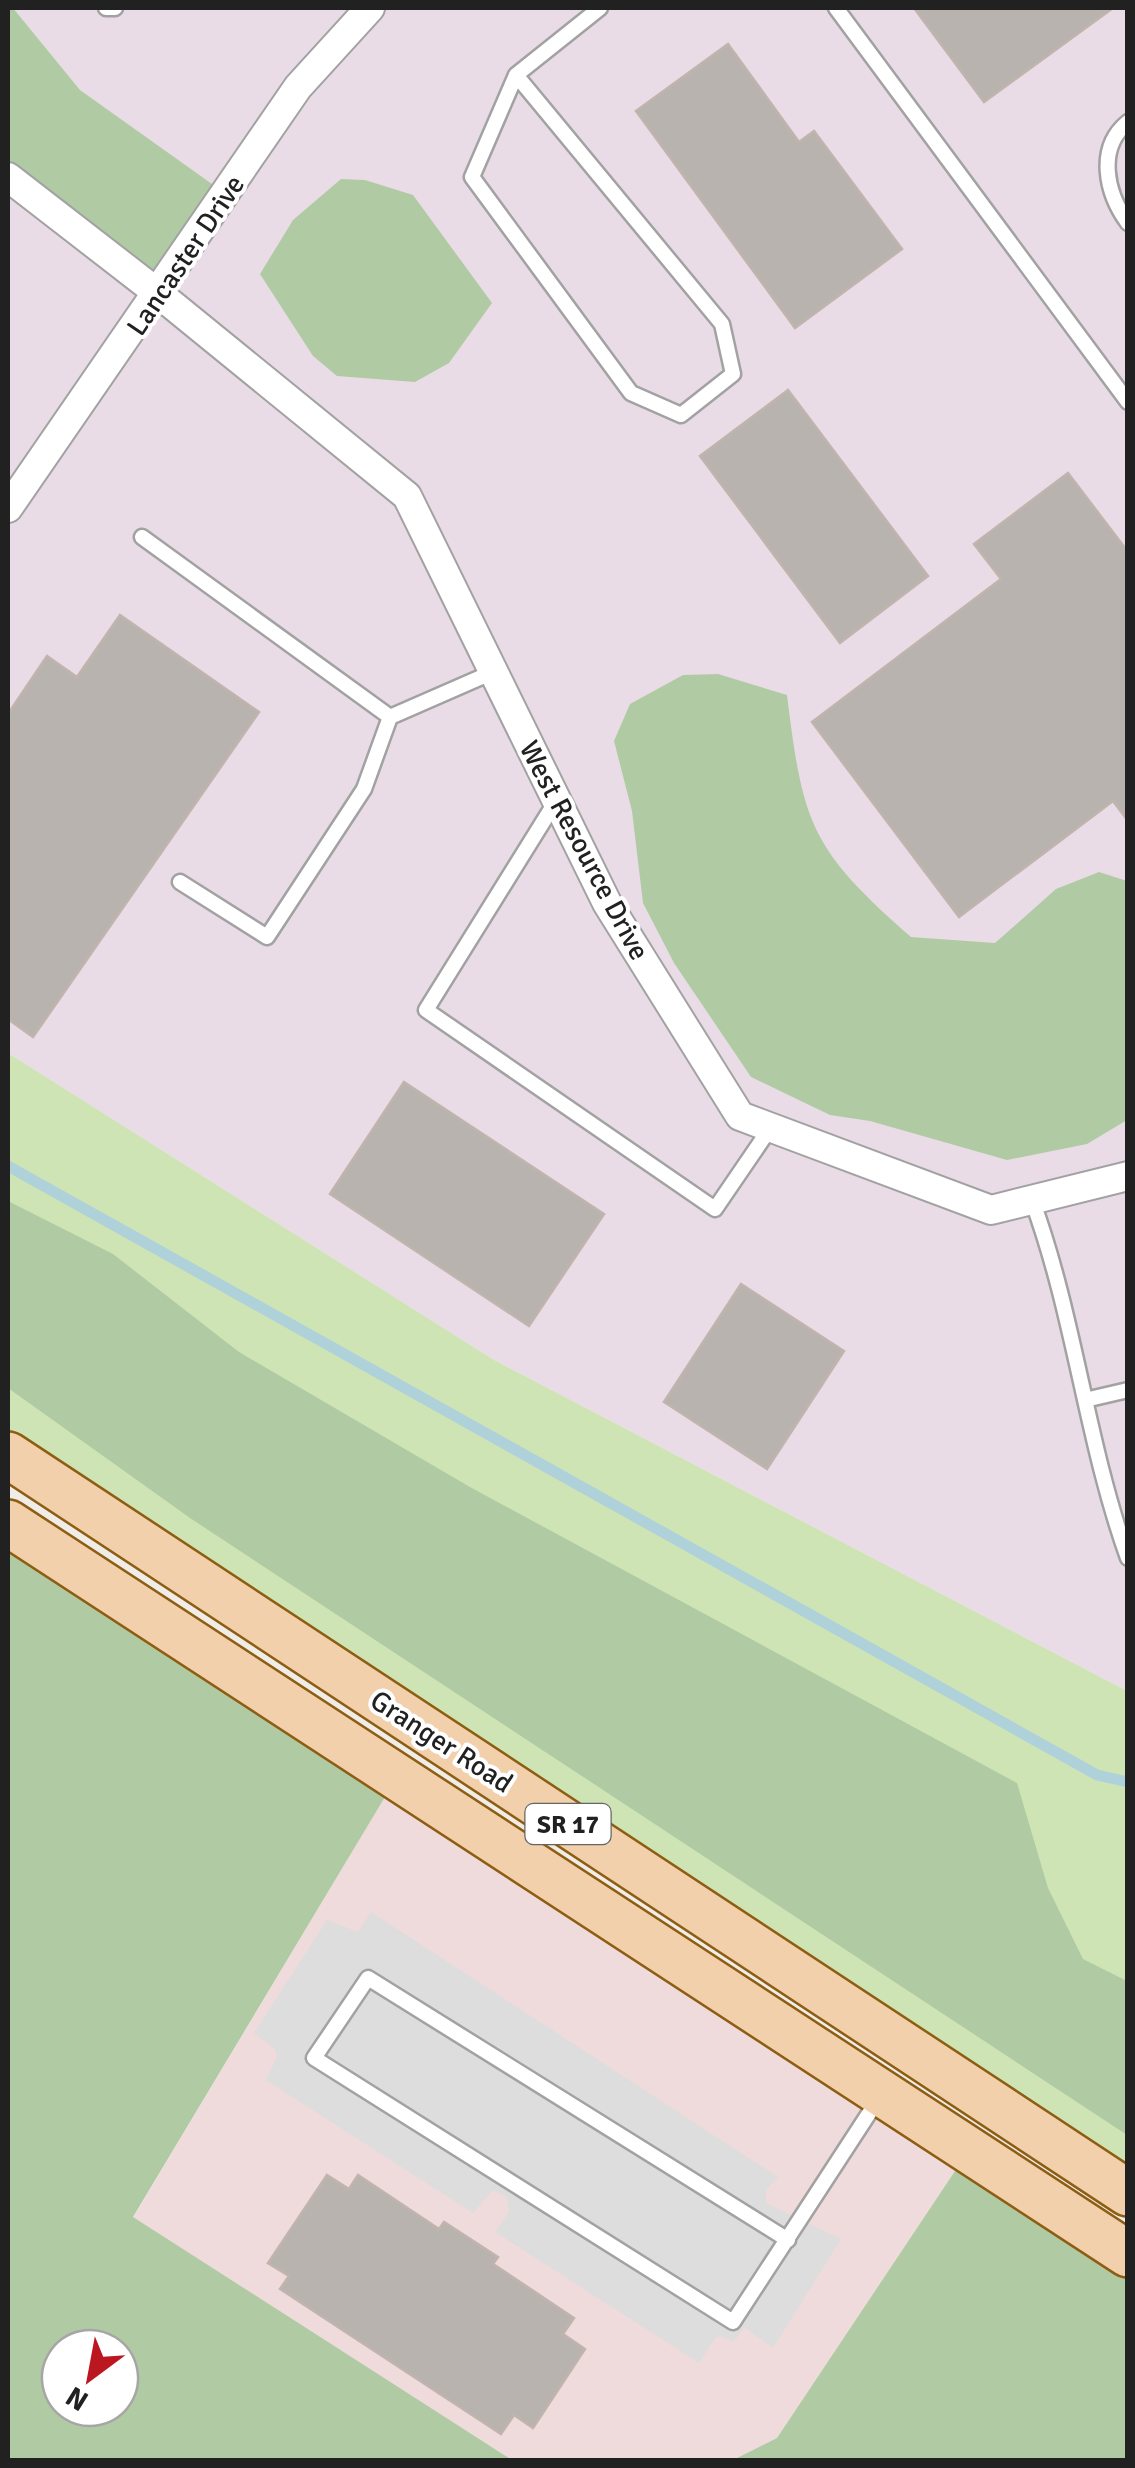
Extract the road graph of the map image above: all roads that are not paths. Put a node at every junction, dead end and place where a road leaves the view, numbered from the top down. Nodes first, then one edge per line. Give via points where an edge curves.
1 (106, 8) edge
2 (115, 8) edge
3 (370, 8) edge
4 (600, 8) edge
5 (836, 8) edge
6 (516, 75) junction
7 (1128, 122) edge
8 (8, 177) edge
9 (1128, 223) edge
10 (159, 294) junction
11 (1122, 383) edge
12 (1128, 402) edge
13 (8, 508) edge
14 (142, 537) dead end
15 (493, 672) junction
16 (390, 717) junction
17 (556, 800) junction
18 (180, 882) dead end
19 (771, 1128) junction
20 (1128, 1176) edge
21 (1032, 1200) junction
22 (1128, 1390) edge
23 (1086, 1400) junction
24 (8, 1454) edge
25 (8, 1523) edge
26 (1128, 1558) edge
27 (882, 2093) junction
28 (1128, 2193) edge
29 (788, 2240) junction
30 (1128, 2254) edge

1 - 2 lane
3 - 10 street, Lancaster Drive via 298,87
4 - 6 lane
5 - 11 lane
6 - 6 lane via 472,177 631,392 680,415 733,374 722,324
7 - 9 lane via 1108,149 1107,170
8 - 10 street, West Resource Drive
10 - 13 street, Lancaster Drive
10 - 15 street, West Resource Drive via 406,496
11 - 12 lane
14 - 16 lane
15 - 16 lane
15 - 17 street, West Resource Drive
16 - 18 lane via 364,789 267,937
17 - 19 street, West Resource Drive via 607,903 740,1116
17 - 19 lane via 426,1010 715,1209
19 - 21 street, West Resource Drive via 990,1210
20 - 21 street, West Resource Drive
21 - 23 lane via 1056,1265
22 - 23 lane
23 - 26 lane via 1109,1506
24 - 28 main road, Granger Road / SR 17
25 - 27 main road, Granger Road / SR 17
27 - 29 lane
27 - 30 main road, Granger Road / SR 17
29 - 29 lane via 733,2322 314,2058 368,1978

